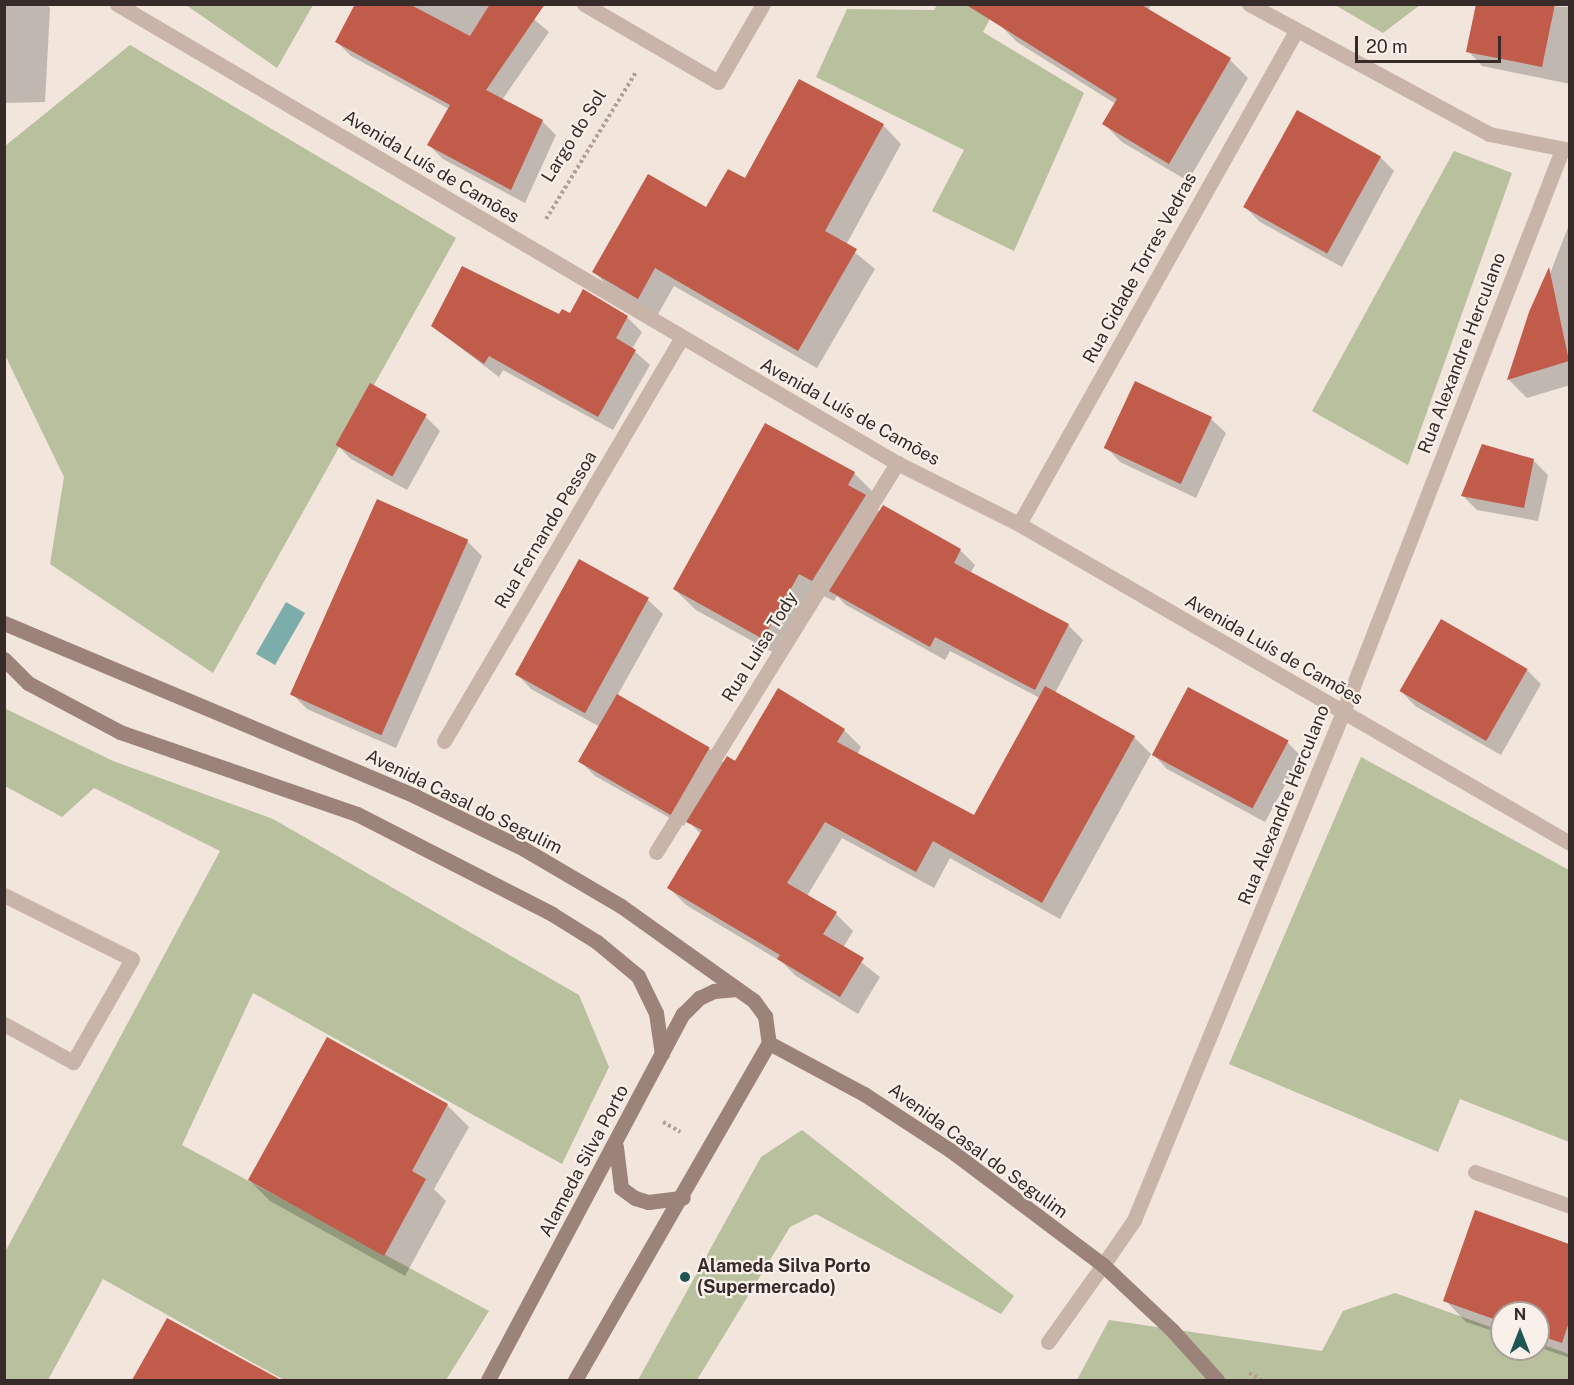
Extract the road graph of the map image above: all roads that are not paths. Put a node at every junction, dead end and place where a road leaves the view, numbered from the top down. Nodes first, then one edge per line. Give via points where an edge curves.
1 (117, 4) edge
2 (584, 4) edge
3 (763, 4) edge
4 (1249, 4) edge
5 (1296, 31) junction
6 (1566, 150) edge
7 (681, 339) junction
8 (897, 463) junction
9 (1019, 524) junction
10 (4, 623) edge
11 (4, 659) edge
12 (1343, 712) junction
13 (444, 741) dead end
14 (1569, 843) edge
15 (656, 852) dead end
16 (4, 895) edge
17 (736, 989) junction
18 (4, 1024) edge
19 (770, 1043) junction
20 (662, 1054) junction
21 (616, 1144) junction
22 (1474, 1172) dead end
23 (683, 1198) junction
24 (1569, 1206) edge
25 (1103, 1265) junction
26 (1048, 1342) dead end
27 (488, 1380) edge
28 (575, 1380) edge
29 (1217, 1380) edge

1 - 7 street, Avenida Luís de Camões
2 - 3 street via 718,82
4 - 5 street
5 - 6 street via 1489,134
5 - 9 street, Rua Cidade Torres Vedras
6 - 12 street, Rua Alexandre Herculano
7 - 8 street, Avenida Luís de Camões
7 - 13 street, Rua Fernando Pessoa
8 - 9 street, Avenida Luís de Camões
8 - 15 street, Rua Luisa Tody
9 - 12 street, Avenida Luís de Camões
10 - 17 street, Avenida Casal do Segulim via 415,796 524,849 621,906
11 - 20 street via 28,683 120,732 357,814 552,914 597,942 638,975 656,1013
12 - 14 street, Avenida Luís de Camões
12 - 25 street, Rua Alexandre Herculano via 1134,1220
16 - 18 street via 132,958 73,1062
17 - 19 street, Avenida Casal do Segulim via 754,1001 765,1016
17 - 20 street, Alameda Silva Porto via 714,991 699,998 683,1014
19 - 23 street
19 - 25 street, Avenida Casal do Segulim via 864,1094 950,1149
20 - 21 street, Alameda Silva Porto
21 - 23 street via 621,1188 648,1202
21 - 27 street, Alameda Silva Porto
22 - 24 street
23 - 28 street
25 - 26 street, Rua Alexandre Herculano
25 - 29 street, Avenida Casal do Segulim via 1172,1330

